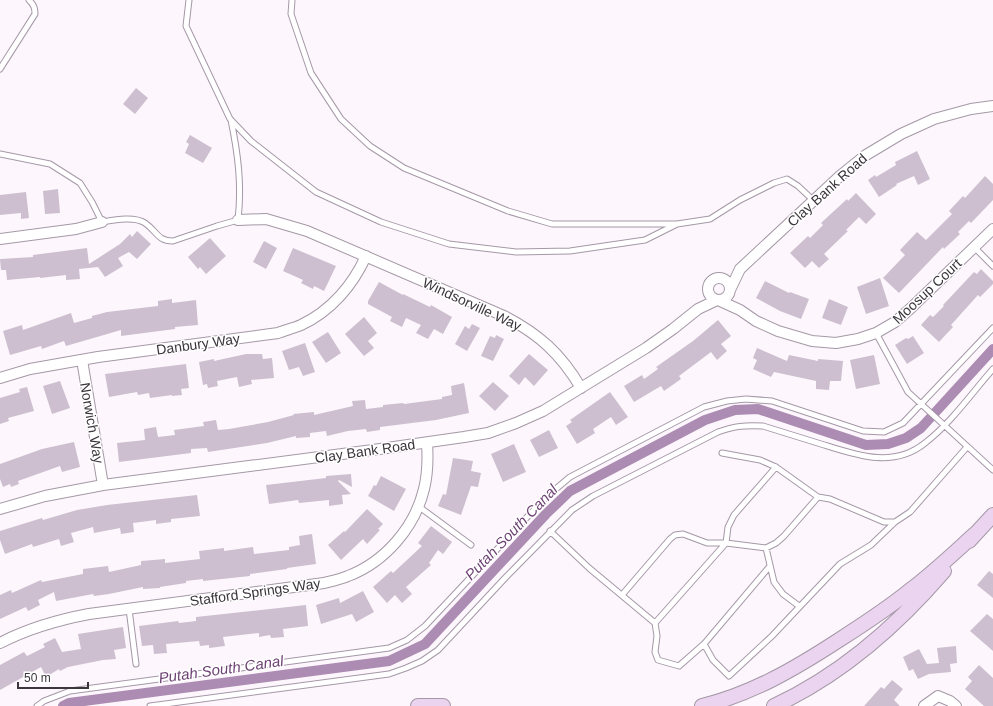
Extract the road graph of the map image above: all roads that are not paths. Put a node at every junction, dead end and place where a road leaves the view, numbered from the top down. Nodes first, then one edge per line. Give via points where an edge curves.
1 (29, 0) edge
2 (189, 0) edge
3 (292, 0) edge
4 (0, 69) edge
5 (993, 106) edge
6 (230, 119) junction
7 (0, 154) edge
8 (814, 201) junction
9 (238, 220) junction
10 (102, 222) junction
11 (677, 224) junction
12 (993, 229) edge
13 (0, 239) edge
14 (974, 247) junction
15 (366, 256) junction
16 (993, 266) edge
17 (740, 269) junction
18 (718, 278) junction
19 (708, 289) junction
20 (730, 290) junction
21 (718, 300) junction
22 (698, 309) junction
23 (740, 310) junction
24 (993, 328) edge
25 (876, 334) junction
26 (82, 360) junction
27 (993, 369) edge
28 (0, 378) edge
29 (581, 388) junction
30 (922, 403) junction
31 (945, 424) junction
32 (427, 442) junction
33 (967, 447) junction
34 (722, 453) dead end
35 (776, 467) junction
36 (993, 470) edge
37 (103, 485) junction
38 (818, 498) junction
39 (418, 506) junction
40 (0, 509) edge
41 (993, 515) edge
42 (895, 522) junction
43 (550, 531) junction
44 (975, 534) junction
45 (726, 543) junction
46 (471, 545) dead end
47 (766, 548) junction
48 (770, 566) junction
49 (622, 595) junction
50 (800, 606) junction
51 (129, 609) junction
52 (655, 623) junction
53 (0, 643) edge
54 (704, 644) junction
55 (136, 664) dead end
56 (37, 706) edge
57 (150, 706) edge
58 (418, 706) edge
59 (443, 706) edge
60 (702, 706) edge
61 (774, 706) edge
62 (924, 706) edge
63 (956, 706) edge

1 - 4 lane via 33,4 35,14
2 - 6 lane via 186,26
3 - 11 lane via 291,14 311,73 341,119 370,146 404,168 508,211 552,224
5 - 8 street, Clay Bank Road via 934,119 901,134 866,155
6 - 9 lane via 237,150 240,195
6 - 11 lane via 251,141 316,192 381,222 450,244 516,252 570,251 645,240
7 - 10 lane via 50,164 80,183
8 - 11 lane via 787,179 740,200 710,218
8 - 17 street, Clay Bank Road
9 - 10 lane via 174,241 166,241 159,237 142,222 123,219
9 - 15 street, Windsorville Way via 266,219 287,224
10 - 13 street via 76,229
12 - 14 street, Moosup Court
14 - 16 lane
14 - 25 street, Moosup Court via 911,308
15 - 26 street, Danbury Way via 355,278 342,295 325,310 302,324 278,333
15 - 29 street, Windsorville Way via 521,325 552,348
17 - 18 street, Clay Bank Road
17 - 20 street, Clay Bank Road
18 - 19 street, Clay Bank Road via 711,282
18 - 20 street via 726,281
19 - 21 street via 710,296
19 - 22 street, Clay Bank Road
20 - 21 street, Clay Bank Road via 725,299
20 - 23 street, Moosup Court
21 - 22 street, Clay Bank Road
21 - 23 street, Moosup Court
22 - 29 street, Clay Bank Road via 646,348
23 - 25 street, Moosup Court via 778,331 812,341 836,343
24 - 30 lane
25 - 30 lane via 908,392
26 - 28 street, Danbury Way via 30,369
26 - 37 street, Norwich Way
27 - 31 lane
29 - 32 street, Clay Bank Road via 543,411 516,423 488,432
30 - 31 lane
30 - 56 lane via 903,423 884,432 863,431 772,401 727,401 704,407 570,476 545,498 425,626 408,640 389,648 70,692
31 - 33 lane
31 - 43 lane via 924,444 908,453 879,459 858,456 763,426 733,426 593,496 572,510
32 - 37 street, Clay Bank Road
32 - 39 street, Stafford Springs Way via 427,473
33 - 36 lane
33 - 42 lane via 910,512
34 - 35 lane via 760,460
35 - 38 lane
35 - 45 lane via 734,515 728,526
37 - 40 street, Clay Bank Road via 45,496
38 - 42 lane via 830,499 884,522
38 - 47 lane via 784,536
39 - 46 lane
39 - 51 street, Stafford Springs Way via 398,540 383,555 349,576 324,583
41 - 44 main road
42 - 50 lane via 871,545 840,564
43 - 49 lane
43 - 57 lane via 438,650 406,668 389,674 351,680
44 - 60 main road via 914,588 803,663 757,687
44 - 61 main road via 925,593 869,646 820,682
45 - 47 lane
45 - 49 lane via 707,543 682,534 675,535
45 - 52 lane
47 - 48 lane
48 - 50 lane via 774,582 783,594
48 - 54 lane
49 - 52 lane
50 - 54 lane via 729,676 713,660
51 - 53 street, Stafford Springs Way via 60,620 33,628
51 - 55 lane
52 - 54 lane via 655,652 658,660 679,666
58 - 59 main road
62 - 63 street via 938,696

